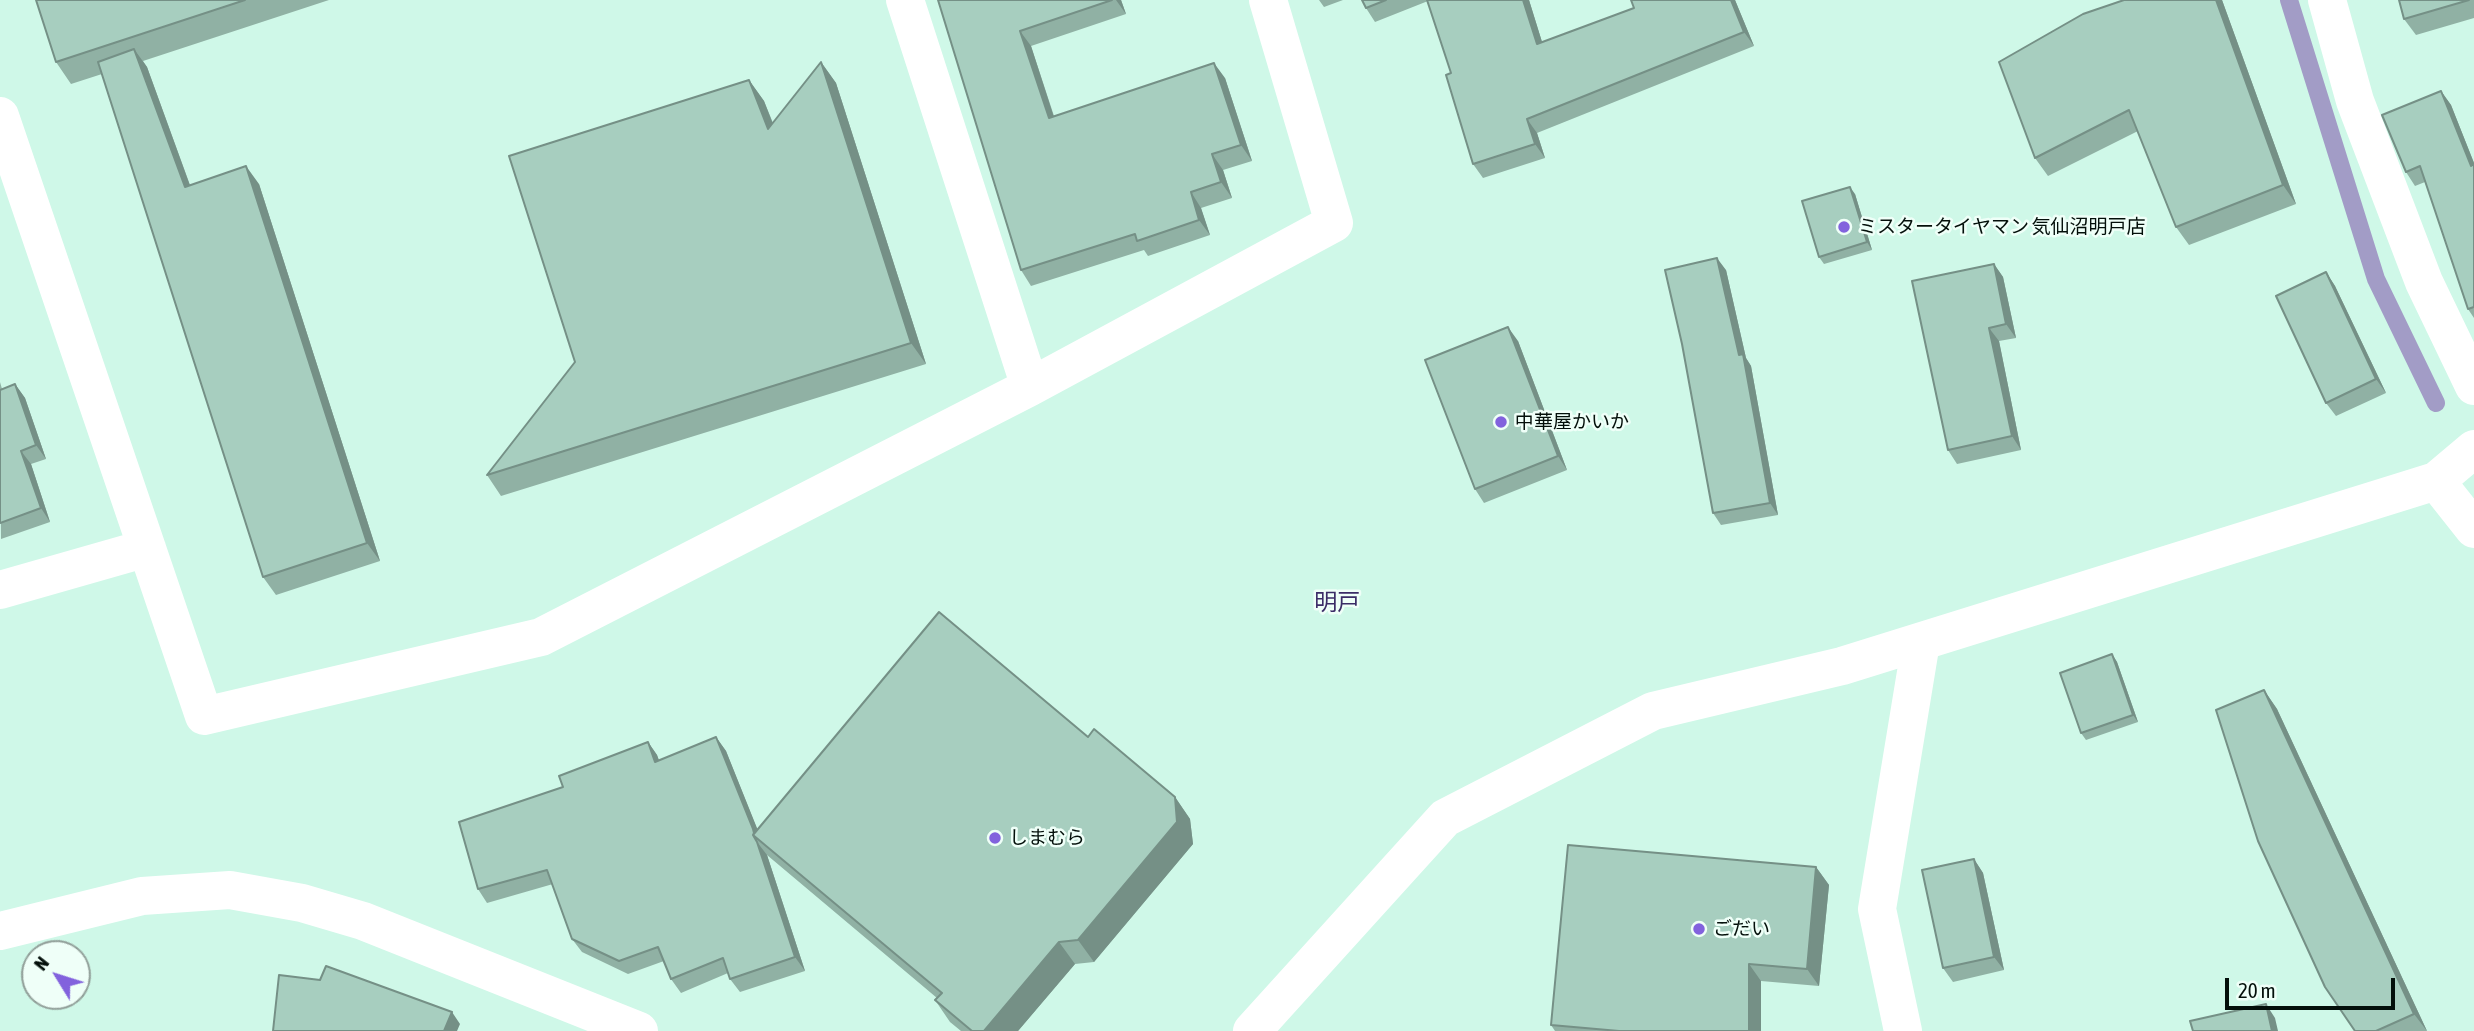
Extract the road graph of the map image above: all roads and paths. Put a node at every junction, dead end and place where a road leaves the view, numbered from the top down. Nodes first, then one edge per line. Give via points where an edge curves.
1 (905, 0) edge
2 (1268, 0) edge
3 (2327, 0) edge
4 (0, 116) edge
5 (2474, 386) edge
6 (1030, 387) junction
7 (2474, 449) edge
8 (2435, 481) junction
9 (2474, 529) edge
10 (147, 548) junction
11 (0, 590) edge
12 (1921, 642) junction
13 (0, 931) edge
14 (639, 1031) edge
15 (1252, 1031) edge
16 (1903, 1031) edge

1 - 6 street
2 - 6 street via 1334,223
3 - 5 street via 2355,100 2424,282
4 - 10 street
6 - 10 street via 541,637 204,716
7 - 8 street
8 - 9 street
8 - 12 street
10 - 11 street
12 - 15 street via 1842,666 1653,711 1445,818
12 - 16 street via 1877,909
13 - 14 street via 142,896 230,890 302,902 363,920

